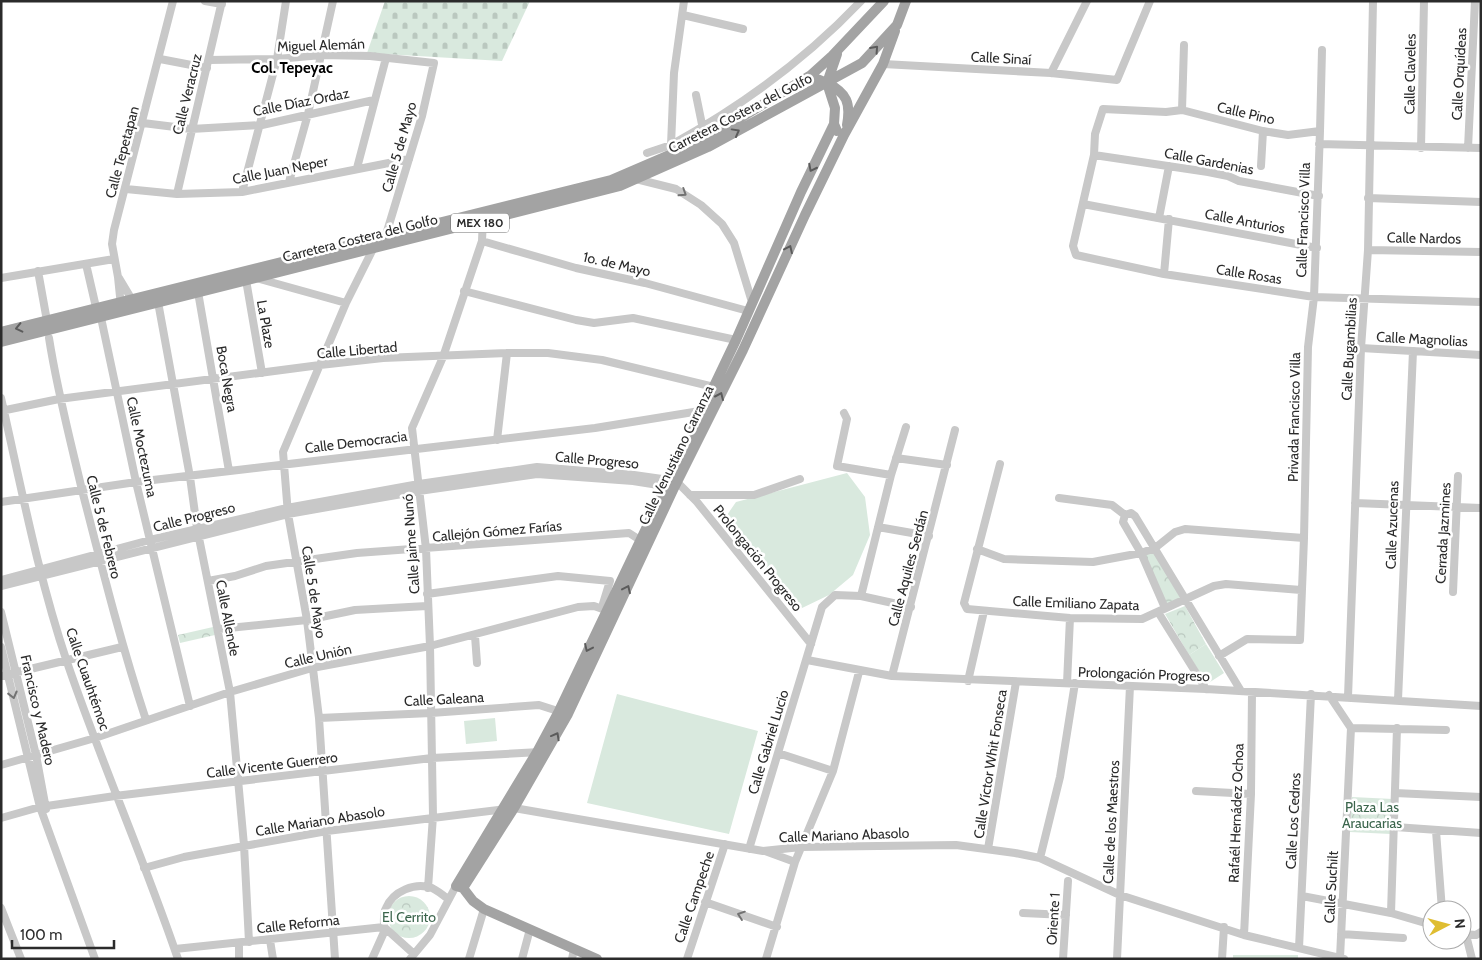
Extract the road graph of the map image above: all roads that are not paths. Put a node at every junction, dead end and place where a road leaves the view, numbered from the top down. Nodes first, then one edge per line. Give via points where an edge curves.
1 (173, 1) edge
2 (205, 1) edge
3 (286, 1) edge
4 (333, 1) edge
5 (684, 1) edge
6 (861, 1) edge
7 (884, 1) edge
8 (906, 1) edge
9 (1087, 1) edge
10 (1150, 1) edge
11 (1373, 1) edge
12 (1424, 1) edge
13 (1475, 1) edge
14 (222, 3) edge
15 (683, 15) junction
16 (897, 25) junction
17 (743, 29) dead end
18 (1184, 45) dead end
19 (839, 48) junction
20 (1322, 50) dead end
21 (322, 55) junction
22 (386, 58) junction
23 (160, 59) junction
24 (277, 59) junction
25 (434, 63) joint
26 (208, 64) junction
27 (883, 64) junction
28 (1051, 73) junction
29 (804, 79) junction
30 (827, 84) junction
31 (696, 95) dead end
32 (374, 100) junction
33 (1182, 110) junction
34 (308, 114) junction
35 (143, 123) junction
36 (834, 124) junction
37 (262, 125) junction
38 (702, 128) junction
39 (191, 129) junction
40 (1263, 131) junction
41 (1320, 131) junction
42 (844, 136) junction
43 (706, 144) junction
44 (1319, 144) junction
45 (671, 145) junction
46 (1370, 146) junction
47 (1420, 148) junction
48 (1468, 148) junction
49 (1481, 148) edge
50 (647, 153) dead end
51 (1094, 155) junction
52 (409, 159) junction
53 (1169, 166) junction
54 (1261, 166) dead end
55 (357, 168) junction
56 (636, 179) junction
57 (289, 182) junction
58 (126, 189) junction
59 (242, 192) junction
60 (176, 194) junction
61 (1318, 196) junction
62 (1368, 198) junction
63 (1481, 202) edge
64 (1083, 204) junction
65 (484, 217) junction
66 (1159, 218) junction
67 (1169, 219) junction
68 (385, 238) junction
69 (482, 241) junction
70 (1317, 248) junction
71 (372, 249) junction
72 (1368, 250) junction
73 (1481, 252) edge
74 (114, 258) junction
75 (86, 264) junction
76 (38, 271) junction
77 (1164, 274) junction
78 (118, 277) junction
79 (1, 278) edge
80 (250, 279) junction
81 (464, 291) junction
82 (198, 292) junction
83 (1314, 297) junction
84 (1365, 299) junction
85 (158, 302) junction
86 (1481, 302) edge
87 (346, 303) junction
88 (134, 304) junction
89 (121, 307) junction
90 (750, 307) junction
91 (98, 310) junction
92 (74, 319) junction
93 (47, 321) junction
94 (1, 332) edge
95 (49, 338) dead end
96 (736, 340) junction
97 (1, 342) edge
98 (1361, 348) junction
99 (1413, 351) junction
100 (507, 353) junction
101 (1481, 355) edge
102 (443, 357) junction
103 (320, 365) junction
104 (262, 373) junction
105 (215, 378) junction
106 (172, 384) junction
107 (714, 387) junction
108 (117, 391) junction
109 (1, 398) edge
110 (59, 399) junction
111 (3, 411) edge
112 (708, 411) junction
113 (846, 416) dead end
114 (906, 427) dead end
115 (955, 430) dead end
116 (497, 440) junction
117 (412, 448) junction
118 (896, 458) junction
119 (283, 464) junction
120 (1000, 464) dead end
121 (947, 465) junction
122 (229, 471) junction
123 (891, 475) junction
124 (1458, 476) dead end
125 (190, 477) junction
126 (800, 479) dead end
127 (136, 482) junction
128 (674, 485) junction
129 (419, 487) junction
130 (82, 490) junction
131 (690, 495) junction
132 (25, 498) junction
133 (1059, 498) dead end
134 (1, 502) edge
135 (1355, 503) junction
136 (1405, 506) junction
137 (1457, 507) junction
138 (1481, 508) edge
139 (287, 511) junction
140 (1125, 515) junction
141 (878, 527) junction
142 (198, 532) junction
143 (929, 536) junction
144 (1304, 538) junction
145 (640, 540) junction
146 (151, 544) junction
147 (1155, 548) junction
148 (426, 549) junction
149 (977, 549) junction
150 (1141, 553) junction
151 (99, 558) junction
152 (297, 561) junction
153 (43, 573) junction
154 (1, 580) edge
155 (208, 581) junction
156 (1, 586) edge
157 (1301, 590) junction
158 (1453, 592) dead end
159 (427, 594) junction
160 (861, 596) junction
161 (1186, 599) junction
162 (427, 606) junction
163 (911, 607) junction
164 (608, 610) junction
165 (1161, 610) junction
166 (984, 611) junction
167 (1, 612) edge
168 (1070, 618) junction
169 (307, 620) junction
170 (219, 629) junction
171 (475, 636) junction
172 (811, 644) junction
173 (430, 646) junction
174 (1, 647) edge
175 (122, 648) junction
176 (1219, 656) junction
177 (66, 660) junction
178 (807, 660) junction
179 (476, 663) dead end
180 (312, 668) junction
181 (859, 672) junction
182 (8, 674) edge
183 (892, 676) junction
184 (968, 681) junction
185 (1016, 682) junction
186 (1071, 683) junction
187 (1130, 686) junction
188 (1206, 689) junction
189 (1242, 691) junction
190 (230, 692) junction
191 (1252, 692) junction
192 (1311, 694) junction
193 (1329, 696) junction
194 (1348, 697) junction
195 (1398, 700) junction
196 (190, 706) junction
197 (1481, 706) edge
198 (564, 712) junction
199 (431, 713) junction
200 (319, 718) junction
201 (146, 720) junction
202 (1351, 728) junction
203 (1397, 728) junction
204 (1446, 730) dead end
205 (95, 738) junction
206 (542, 752) junction
207 (778, 754) junction
208 (32, 756) junction
209 (432, 758) junction
210 (1, 765) edge
211 (833, 771) junction
212 (323, 772) junction
213 (237, 782) junction
214 (1196, 791) dead end
215 (1395, 793) junction
216 (1251, 794) junction
217 (115, 796) junction
218 (1481, 797) edge
219 (508, 808) junction
220 (44, 809) junction
221 (433, 816) junction
222 (1, 818) edge
223 (1395, 827) junction
224 (326, 831) junction
225 (1436, 831) junction
226 (1481, 833) edge
227 (725, 844) junction
228 (244, 845) junction
229 (801, 847) junction
230 (749, 849) junction
231 (988, 850) junction
232 (763, 851) junction
233 (1040, 858) junction
234 (795, 862) junction
235 (144, 868) junction
236 (1068, 881) dead end
237 (459, 887) junction
238 (428, 888) junction
239 (1120, 895) junction
240 (1302, 896) junction
241 (448, 899) junction
242 (1441, 900) edge
243 (705, 902) junction
244 (1343, 904) junction
245 (1, 908) edge
246 (484, 909) junction
247 (1391, 913) junction
248 (1023, 914) dead end
249 (1066, 915) junction
250 (1422, 922) edge
251 (777, 927) junction
252 (1224, 927) junction
253 (385, 929) junction
254 (530, 929) junction
255 (333, 934) junction
256 (1341, 934) junction
257 (1244, 935) junction
258 (1403, 938) dead end
259 (270, 940) junction
260 (249, 942) junction
261 (239, 943) junction
262 (1299, 948) junction
263 (175, 950) junction
264 (573, 954) edge
265 (414, 957) edge
266 (1342, 958) edge
267 (21, 959) edge
268 (95, 959) edge
269 (178, 959) edge
270 (239, 959) edge
271 (273, 959) edge
272 (335, 959) edge
273 (372, 959) edge
274 (469, 959) edge
275 (522, 959) edge
276 (597, 959) edge
277 (687, 959) edge
278 (766, 959) edge
279 (1063, 959) edge
280 (1117, 959) edge
281 (1222, 959) edge

1 - 23 street, Calle Tepetapan
2 - 14 street
3 - 24 street
4 - 21 street
5 - 15 street
6 - 38 street via 833,31 792,66
7 - 19 main road, Carretera Costera del Golfo / MEX 180
8 - 16 main road, Carretera Costera del Golfo / MEX 180
9 - 28 street
10 - 28 street, Calle Sinaí via 1117,80
11 - 46 street, Calle Bugambilias
12 - 47 street, Calle Claveles
13 - 48 street, Calle Orquídeas
14 - 26 street, Calle Veracruz
15 - 17 street
15 - 45 street via 676,45
16 - 27 main road, Calle Venustiano Carranza
30 -> 16 main road, Carretera Costera del Golfo / MEX 180 via 862,63
18 - 33 street
19 - 29 main road, Carretera Costera del Golfo / MEX 180
19 - 30 main road
20 - 41 street
21 - 22 street, Miguel Alemán
21 - 24 street, Miguel Alemán
21 - 34 street
22 - 25 street, Miguel Alemán
22 - 32 street
23 - 26 street, Miguel Alemán
23 - 35 street, Calle Tepetapan
24 - 26 street, Miguel Alemán
24 - 37 street
25 - 52 street, Calle 5 de Mayo
26 - 39 street, Calle Veracruz
27 - 28 street, Calle Sinaí
27 - 42 main road, Calle Venustiano Carranza
29 - 30 main road via 820,79
29 - 43 main road, Carretera Costera del Golfo / MEX 180
30 - 36 main road via 835,108
30 - 42 main road via 841,90 845,97 848,114
43 -> 30 main road, Carretera Costera del Golfo / MEX 180
31 - 38 street
32 - 34 street, Calle Díaz Ordaz
32 - 55 street
33 - 40 street, Calle Pino
33 - 51 street, Calle Pino via 1103,110 1095,134
34 - 37 street, Calle Díaz Ordaz
34 - 57 street
35 - 39 street, Calle Díaz Ordaz
35 - 58 street, Calle Tepetapan
36 - 42 main road
36 -> 90 main road, Calle Venustiano Carranza via 800,192
37 - 39 street, Calle Díaz Ordaz
37 - 59 street
38 - 43 street
38 - 45 street
39 - 60 street, Calle Veracruz
40 - 41 street, Calle Pino via 1288,134
40 - 54 street
41 - 44 street
112 -> 42 main road, Calle Venustiano Carranza
43 - 56 main road, Carretera Costera del Golfo / MEX 180
43 - 65 main road, Carretera Costera del Golfo / MEX 180 via 611,180
44 - 46 street
44 - 61 street, Calle Francisco Villa
45 - 50 street
46 - 47 street
46 - 62 street, Calle Bugambilias
47 - 48 street
48 - 49 street
51 - 53 street, Calle Gardenias
51 - 64 street
52 - 55 street, Calle Juan Neper
52 - 68 street, Calle 5 de Mayo
53 - 61 street, Calle Gardenias
53 - 66 street
55 - 57 street, Calle Juan Neper
56 - 65 main road, Carretera Costera del Golfo / MEX 180 via 605,190
56 -> 90 street via 676,189 722,224 734,243
57 - 59 street, Calle Juan Neper
58 - 60 street, Calle Juan Neper
58 - 74 street, Calle Tepetapan via 114,230
59 - 60 street, Calle Juan Neper
61 - 70 street, Calle Francisco Villa
62 - 63 street
62 - 72 street, Calle Bugambilias
64 - 66 street, Calle Anturios
64 - 77 street, Calle Rosas via 1073,246 1076,255
65 - 68 main road, Carretera Costera del Golfo / MEX 180
65 - 69 street, Calle Jaime Nunó
65 - 71 main road, Carretera Costera del Golfo / MEX 180
66 - 67 street, Calle Anturios
67 - 70 street, Calle Anturios
67 - 77 street
68 - 88 main road, Carretera Costera del Golfo / MEX 180
69 - 81 street, Calle Jaime Nunó
69 - 90 street, 1o. de Mayo via 576,268
70 - 83 street, Calle Francisco Villa
71 - 80 main road, Carretera Costera del Golfo / MEX 180
71 - 87 street, Calle 5 de Mayo
72 - 73 street, Calle Nardos
72 - 84 street, Calle Bugambilias
74 - 75 street
74 - 78 street, Calle Tepetapan
75 - 76 street
75 - 91 street, Calle Moctezuma
76 - 79 street
76 - 93 street
77 - 83 street, Calle Rosas
78 - 88 street
78 - 89 street, Calle Tepetapan
80 - 82 main road, Carretera Costera del Golfo / MEX 180
80 - 87 street
80 - 104 street, La Plaze
81 - 96 street via 576,320 594,323 632,318
81 - 102 street, Calle Jaime Nunó
82 - 85 main road, Carretera Costera del Golfo / MEX 180
82 - 105 street, Boca Negra
83 - 84 street, Calle Rosas
83 - 144 street, Privada Francisco Villa via 1308,347
84 - 86 street, Calle Rosas
84 - 98 street, Calle Bugambilias
85 - 88 main road, Carretera Costera del Golfo / MEX 180
85 - 106 street, Calle Allende
87 - 103 street, Calle 5 de Mayo
88 - 89 main road, Carretera Costera del Golfo / MEX 180
89 - 91 main road, Carretera Costera del Golfo / MEX 180
90 - 96 main road, Calle Venustiano Carranza
91 - 92 main road, Carretera Costera del Golfo / MEX 180
91 - 108 street, Calle Moctezuma
92 - 93 main road, Carretera Costera del Golfo / MEX 180
92 - 97 main road, Carretera Costera del Golfo / MEX 180
93 -> 94 main road, Carretera Costera del Golfo / MEX 180
95 - 110 street, Calle 5 de Febrero
96 - 107 main road, Calle Venustiano Carranza
98 - 99 street, Calle Magnolias
98 - 135 street, Calle Bugambilias
99 - 101 street, Calle Magnolias
99 - 136 street, Calle Azucenas
100 - 102 street, Calle Libertad
100 - 107 street, Calle Libertad via 548,353 602,360
100 - 116 street
102 - 103 street, Calle Libertad via 383,358
102 - 117 street, Calle Jaime Nunó via 412,428
103 - 104 street, Calle Libertad
103 - 119 street, Calle 5 de Mayo via 282,452
104 - 105 street, Calle Libertad
105 - 106 street, Calle Libertad
105 - 122 street, Boca Negra
106 - 108 street, Calle Libertad
106 - 125 street, Calle Allende
107 - 112 main road, Calle Venustiano Carranza
108 - 110 street, Calle Libertad
108 - 127 street, Calle Moctezuma
109 - 111 street, Calle Cuauhtémoc
110 - 111 street, Calle Libertad
110 - 130 street, Calle 5 de Febrero
111 - 132 street, Calle Cuauhtémoc
112 - 116 street, Calle Democracia
112 - 128 main road, Calle Venustiano Carranza
113 - 123 street via 837,466
114 - 118 street
115 - 121 street, Calle Aquiles Serdán
116 - 117 street, Calle Democracia
117 - 119 street, Calle Democracia
117 - 129 street, Calle Jaime Nunó
118 - 121 street
118 - 123 street
119 - 122 street, Calle Democracia
119 - 139 street, Calle 5 de Mayo
120 - 149 street
121 - 143 street, Calle Aquiles Serdán
122 - 125 street, Calle Democracia
123 - 141 street
124 - 137 street, Cerrada Jazmines
125 - 127 street, Calle Democracia
125 - 142 street, Calle Allende
126 - 131 street via 754,495
127 - 130 street, Calle Democracia
127 - 146 street, Calle Moctezuma
128 - 129 street, Calle Progreso via 634,475 537,470
128 - 131 street, Prolongación Progreso
128 - 145 main road, Calle Venustiano Carranza
164 -> 128 main road, Calle Venustiano Carranza
129 - 139 street, Calle Progreso
129 - 148 street, Calle Jaime Nunó
130 - 132 street, Calle Democracia
130 - 151 street, Calle 5 de Febrero
131 - 172 street, Prolongación Progreso
132 - 134 street, Calle Democracia
132 - 153 street, Calle Cuauhtémoc
133 - 140 street via 1112,505
135 - 136 street
135 - 194 street, Calle Bugambilias
136 - 137 street
136 - 195 street, Calle Azucenas
137 - 138 street
137 - 158 street, Cerrada Jazmines
139 - 142 street, Calle Progreso
139 - 152 street, Calle 5 de Mayo
140 - 147 street via 1131,513 1135,516
140 - 150 street via 1123,522
141 - 143 street
141 - 160 street
142 - 146 street, Calle Progreso
142 - 155 street, Calle Allende
143 - 163 street, Calle Aquiles Serdán
144 - 147 street via 1185,529 1175,532
144 - 157 street
145 - 148 street, Callejón Gómez Farías via 629,533
145 - 164 main road, Calle Venustiano Carranza
146 - 151 street, Calle Progreso
146 - 196 street, Calle Moctezuma
147 - 150 street
147 - 161 street
148 - 152 street, Callejón Gómez Farías
148 - 159 street, Calle Jaime Nunó
149 - 150 street via 1004,559 1070,562 1093,562
149 - 166 street, Calle Emiliano Zapata via 964,607
150 - 165 street
151 - 153 street, Calle Progreso
151 - 175 street, Calle 5 de Febrero
152 - 155 street, Callejón Gómez Farías
152 - 169 street, Calle 5 de Mayo
153 - 154 street, Calle Progreso
153 - 156 street, Calle Progreso
153 - 177 street, Calle Cuauhtémoc
155 - 170 street, Calle Allende
157 - 161 street, Calle Emiliano Zapata via 1226,584
157 - 176 street via 1300,640 1247,639
159 - 162 street, Calle Jaime Nunó
159 - 164 street via 558,576 610,581
160 - 163 street
160 - 172 street, Calle Gabriel Lucio via 835,595 822,607
161 - 165 street, Calle Emiliano Zapata
161 - 176 street
162 - 169 street via 354,610
162 - 173 street, Calle Jaime Nunó
163 - 183 street, Calle Aquiles Serdán
164 - 171 street, Calle Unión via 578,607
164 - 198 main road, Calle Venustiano Carranza
165 - 168 street, Calle Emiliano Zapata via 1142,619
165 - 188 street
166 - 168 street, Calle Emiliano Zapata
166 - 184 street
167 - 182 street, Francisco y Madero
168 - 186 street
169 - 170 street
169 - 180 street, Calle 5 de Mayo
170 - 190 street, Calle Allende
171 - 173 street, Calle Unión
171 - 179 street
172 - 178 street, Calle Gabriel Lucio
173 - 180 street, Calle Unión
173 - 199 street, Calle Jaime Nunó
174 - 182 street, Francisco y Madero
175 - 177 street
175 - 201 street, Calle 5 de Febrero
176 - 189 street
177 - 182 street
177 - 205 street, Calle Cuauhtémoc
178 - 181 street, Prolongación Progreso
178 - 207 street, Calle Gabriel Lucio
180 - 190 street, Calle Unión
180 - 200 street, Calle 5 de Mayo
181 - 183 street, Prolongación Progreso
181 - 211 street
182 - 208 street, Francisco y Madero
183 - 184 street, Prolongación Progreso
184 - 185 street, Prolongación Progreso
185 - 186 street, Prolongación Progreso
185 - 231 street, Calle Víctor Whit Fonseca
186 - 187 street, Prolongación Progreso
186 - 233 street via 1060,777
187 - 188 street, Prolongación Progreso
187 - 239 street, Calle de los Maestros
188 - 189 street, Prolongación Progreso
189 - 191 street, Prolongación Progreso
190 - 196 street, Calle Unión
190 - 213 street, Calle Allende
191 - 192 street, Prolongación Progreso
191 - 216 street, Rafaél Hernádez Ochoa
192 - 193 street, Prolongación Progreso
192 - 240 street, Calle Los Cedros
193 - 194 street, Prolongación Progreso
193 - 202 street
194 - 195 street, Prolongación Progreso
195 - 197 street, Prolongación Progreso
196 - 201 street, Calle Unión
198 - 199 street, Calle Galeana via 539,706
198 - 206 main road, Calle Venustiano Carranza
199 - 200 street, Calle Galeana
199 - 209 street, Calle Jaime Nunó
200 - 212 street, Calle 5 de Mayo
201 - 205 street, Calle Unión
202 - 203 street
202 - 244 street, Calle Suchilt
203 - 204 street
203 - 215 street
205 - 208 street, Calle Unión
205 - 217 street, Calle Cuauhtémoc
206 - 209 street, Calle Vicente Guerrero
206 - 219 main road, Calle Venustiano Carranza
207 - 211 street
207 - 230 street, Calle Gabriel Lucio
208 - 210 street, Calle Unión
208 - 220 street, Francisco y Madero
209 - 212 street, Calle Vicente Guerrero
209 - 221 street, Calle Jaime Nunó
211 - 229 street
212 - 213 street, Calle Vicente Guerrero
212 - 224 street, Calle 5 de Mayo
213 - 217 street, Calle Vicente Guerrero
213 - 228 street, Calle Allende
214 - 216 street
215 - 218 street
215 - 223 street
216 - 257 street, Rafaél Hernádez Ochoa
217 - 220 street, Calle Vicente Guerrero
217 - 235 street, Calle Cuauhtémoc
219 - 221 street, Calle Mariano Abasolo
219 - 227 street, Calle Mariano Abasolo
219 - 237 main road, Calle Venustiano Carranza
220 - 222 street, Calle Vicente Guerrero
220 - 268 street, Francisco y Madero
221 - 224 street, Calle Mariano Abasolo
221 - 238 street, Calle Jaime Nunó
223 - 225 street
223 - 247 street
224 - 228 street, Calle Mariano Abasolo
224 - 255 street, Calle 5 de Mayo
225 - 226 street
225 - 242 street
227 - 230 street, Calle Mariano Abasolo
227 - 243 street, Calle Campeche
228 - 235 street, Calle Mariano Abasolo via 184,856
228 - 260 street, Calle Allende
229 - 231 street, Calle Mariano Abasolo via 956,845
229 - 232 street, Calle Mariano Abasolo
229 - 234 street
230 - 232 street, Calle Mariano Abasolo
231 - 233 street, Calle Mariano Abasolo
232 - 234 street
233 - 239 street, Calle Mariano Abasolo
234 - 251 street
235 - 263 street, Calle Cuauhtémoc
236 - 249 street, Oriente 1
237 - 241 street
237 - 246 main road
238 - 241 street
238 - 253 street via 414,886 398,893 385,909
239 - 252 street, Calle Mariano Abasolo
239 - 280 street, Calle de los Maestros
240 - 244 street
240 - 262 street, Calle Los Cedros
241 - 265 street
251 -> 243 street
243 - 277 street, Calle Campeche
244 - 247 street
244 - 256 street, Calle Suchilt
245 - 267 street
246 - 254 main road
246 - 274 street
247 - 250 street
248 - 249 street
249 - 279 street, Oriente 1
251 - 278 street
252 - 257 street, Calle Mariano Abasolo
252 - 281 street
253 - 255 street, Calle Reforma
253 - 265 street
253 - 273 street
254 - 264 main road
254 - 275 street
255 - 259 street, Calle Reforma
255 - 272 street, Calle 5 de Mayo
256 - 258 street
256 - 266 street, Calle Suchilt
257 - 262 street, Calle Mariano Abasolo
259 - 260 street, Calle Reforma
259 - 271 street
260 - 261 street, Calle Reforma
261 - 263 street, Calle Reforma
261 - 270 street
262 - 266 street, Calle Mariano Abasolo
263 - 269 street, Calle Cuauhtémoc
264 - 276 main road

